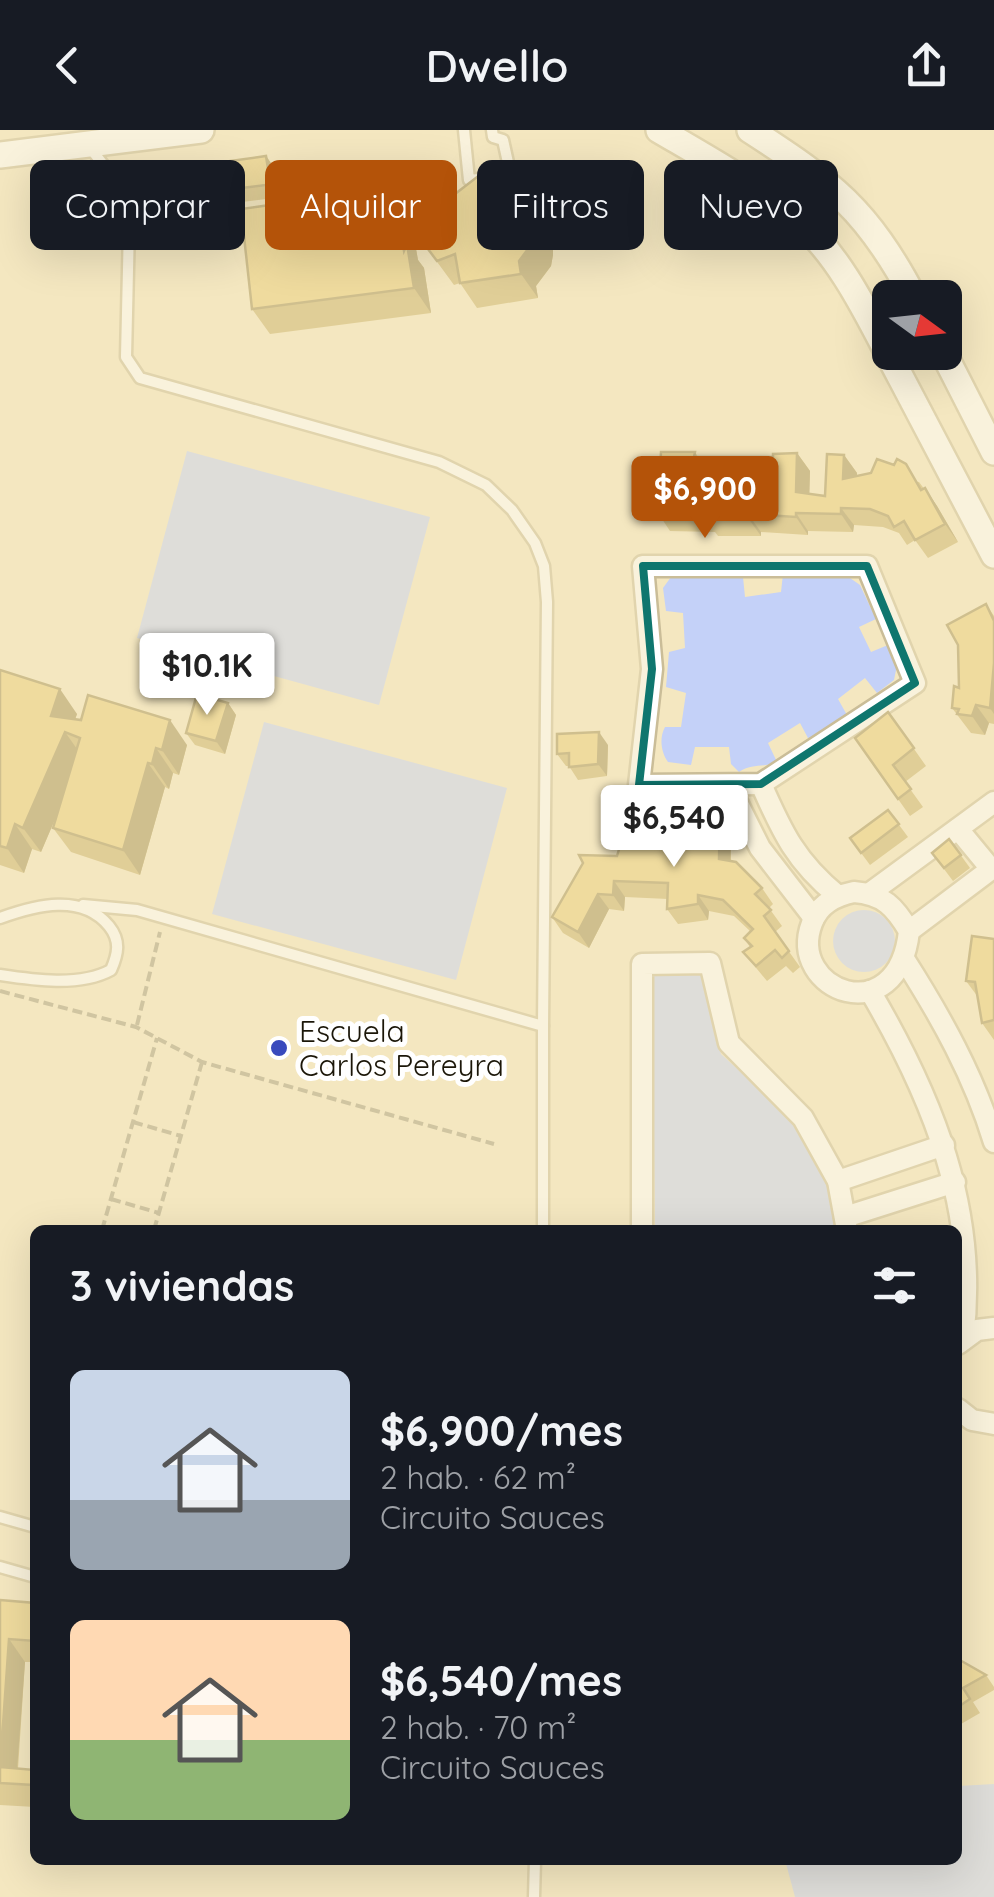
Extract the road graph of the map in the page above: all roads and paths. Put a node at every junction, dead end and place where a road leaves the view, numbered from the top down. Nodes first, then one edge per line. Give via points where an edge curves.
1 (201, 130) edge
2 (464, 130) edge
3 (492, 130) edge
4 (660, 130) edge
5 (750, 130) edge
6 (87, 144) junction
7 (0, 155) edge
8 (905, 280) edge
9 (952, 370) edge
10 (994, 452) edge
11 (994, 555) edge
12 (762, 784) junction
13 (729, 786) junction
14 (994, 802) edge
15 (958, 829) junction
16 (784, 837) junction
17 (760, 848) junction
18 (993, 868) edge
19 (870, 893) junction
20 (838, 896) junction
21 (83, 905) junction
22 (0, 918) edge
23 (164, 918) junction
24 (814, 918) junction
25 (909, 931) junction
26 (904, 959) junction
27 (0, 975) edge
28 (0, 991) edge
29 (870, 991) junction
30 (543, 1026) junction
31 (136, 1027) junction
32 (157, 1038) junction
33 (202, 1062) junction
34 (133, 1122) junction
35 (992, 1130) edge
36 (181, 1136) junction
37 (494, 1144) dead end
38 (944, 1145) junction
39 (838, 1181) junction
40 (955, 1182) junction
41 (111, 1199) junction
42 (159, 1212) junction
43 (846, 1223) edge
44 (103, 1225) edge
45 (155, 1225) edge
46 (542, 1225) edge
47 (642, 1225) edge
48 (962, 1326) edge
49 (994, 1328) edge
50 (962, 1340) edge
51 (962, 1414) edge
52 (994, 1424) edge
53 (0, 1517) edge
54 (30, 1526) edge
55 (0, 1567) edge
56 (30, 1576) edge
57 (536, 1865) edge
58 (534, 1897) edge

1 - 6 street
2 - 3 lane via 469,180 511,176 503,140 492,137
4 - 11 street via 798,220 836,266
5 - 8 street via 858,210
6 - 7 street
6 - 30 lane via 108,172 129,226 126,357 140,378 440,462 486,484 535,543 547,602
9 - 10 street
12 - 13 street
12 - 13 street via 915,683 867,566 643,566 652,669 639,786
12 - 16 street
13 - 17 street
14 - 15 street
15 - 18 street
15 - 19 street
16 - 17 street
16 - 20 street
17 - 24 street
18 - 25 street
19 - 20 street
19 - 25 street via 897,910
20 - 24 street
21 - 22 lane
21 - 23 lane
21 - 27 lane via 115,934 111,970 78,979
23 - 30 lane
23 - 31 path
24 - 29 street via 808,934 814,966 838,988
25 - 26 street
26 - 29 street via 898,973
26 - 35 street via 938,1012
28 - 31 path
29 - 38 street via 901,1043
30 - 46 lane
31 - 32 path
32 - 33 path
32 - 34 path
33 - 36 path
33 - 37 path
34 - 36 path
34 - 41 path
36 - 42 path
38 - 39 street
38 - 40 street
39 - 43 street
39 - 47 street via 803,1118 730,1043 710,963 642,964
40 - 43 street
40 - 48 street via 968,1283
41 - 42 path
41 - 44 path
42 - 45 path
49 - 50 street
51 - 52 street
53 - 54 lane
55 - 56 lane
57 - 58 lane

